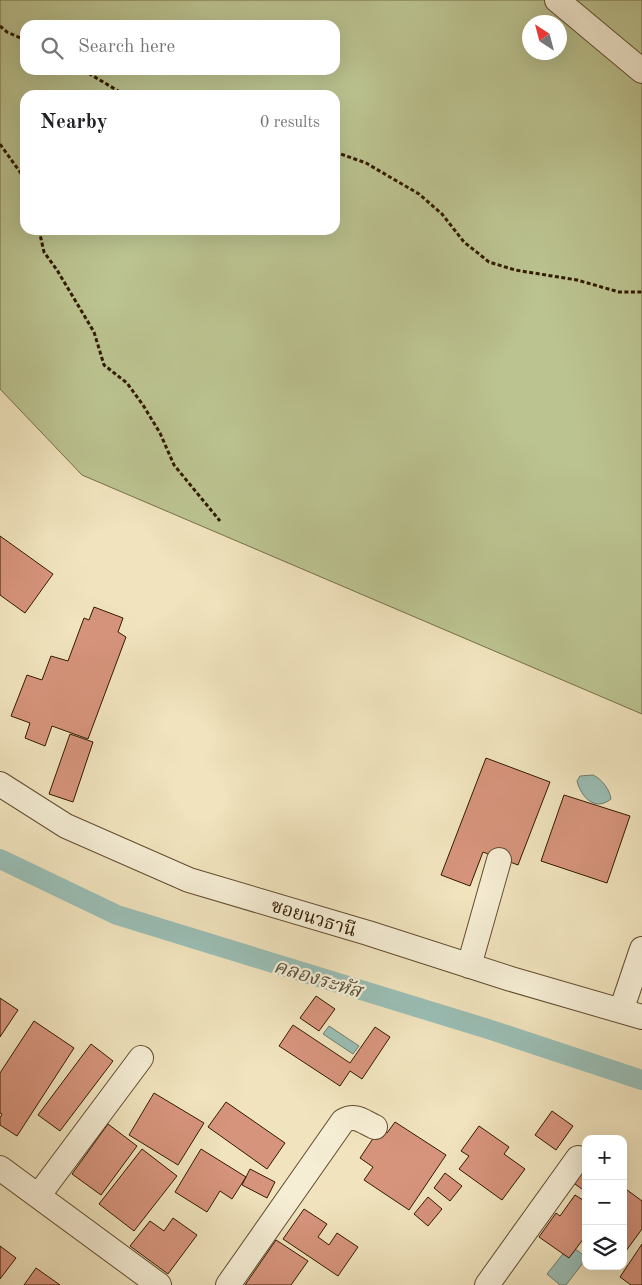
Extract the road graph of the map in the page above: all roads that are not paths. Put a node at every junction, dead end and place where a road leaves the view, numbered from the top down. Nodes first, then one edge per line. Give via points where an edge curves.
1 (558, 0) edge
2 (642, 71) edge
3 (0, 784) edge
4 (498, 860) dead end
5 (642, 949) edge
6 (469, 966) junction
7 (631, 1014) edge
8 (141, 1058) dead end
9 (375, 1127) dead end
10 (578, 1158) dead end
11 (0, 1168) edge
12 (38, 1196) junction
13 (159, 1285) edge
14 (228, 1285) edge
15 (486, 1285) edge

1 - 2 street
3 - 6 street, ซอยนวธานี via 66,826 189,880
4 - 6 street
5 - 7 street
6 - 7 street, ซอยนวธานี
8 - 12 street
9 - 14 street via 358,1118 350,1117 343,1121
10 - 15 street
11 - 12 street
12 - 13 street

